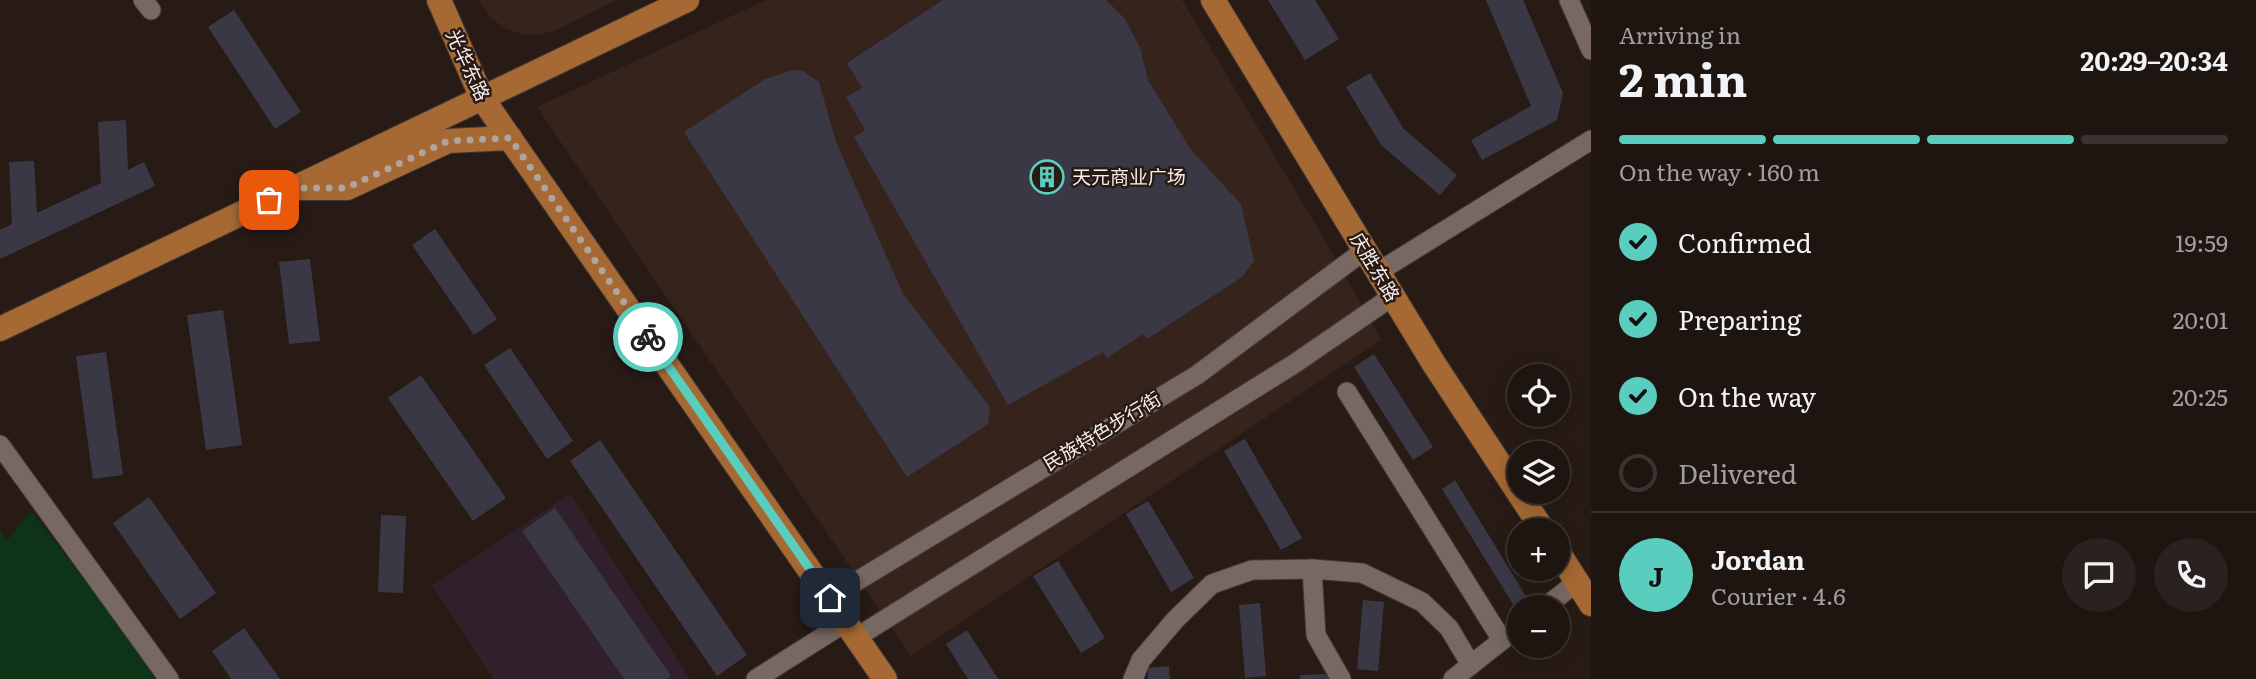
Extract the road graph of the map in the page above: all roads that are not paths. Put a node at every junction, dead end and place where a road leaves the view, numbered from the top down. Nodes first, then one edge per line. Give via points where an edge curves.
1 (439, 0) edge
2 (687, 0) edge
3 (1213, 0) edge
4 (1569, 0) edge
5 (1591, 50) edge
6 (482, 98) junction
7 (510, 138) junction
8 (1591, 140) edge
9 (293, 188) junction
10 (1365, 250) junction
11 (1378, 272) junction
12 (1393, 296) junction
13 (0, 329) edge
14 (1347, 391) dead end
15 (0, 445) edge
16 (1535, 518) edge
17 (1312, 569) junction
18 (1570, 571) edge
19 (1577, 582) junction
20 (1560, 595) edge
21 (830, 598) junction
22 (1591, 604) edge
23 (851, 629) junction
24 (1507, 636) edge
25 (1502, 640) junction
26 (1471, 665) junction
27 (169, 679) edge
28 (756, 679) edge
29 (885, 679) edge
30 (1133, 679) edge
31 (1341, 679) edge
32 (1453, 679) edge

1 - 6 main road, 光华东路
2 - 6 main road
3 - 10 main road, 庆胜东路
4 - 5 street
6 - 7 main road, 光华东路
6 - 9 main road
7 - 9 main road via 448,141 346,188
7 - 21 main road, 光华东路
8 - 11 street
9 - 13 main road
10 - 11 main road, 庆胜东路
10 - 21 street, 民族特色步行街 via 1197,375
11 - 12 main road, 庆胜东路
12 - 16 main road, 庆胜东路
12 - 23 street via 1294,364
14 - 25 street
15 - 27 street
17 - 26 street via 1362,573 1422,602 1449,628
17 - 30 street via 1252,570 1212,584 1141,660
17 - 31 street via 1316,635
18 - 19 main road
19 - 20 street
19 - 22 main road
21 - 23 main road, 光华东路
23 - 28 street
23 - 29 main road, 光华东路
24 - 25 street
25 - 26 street
26 - 32 street

